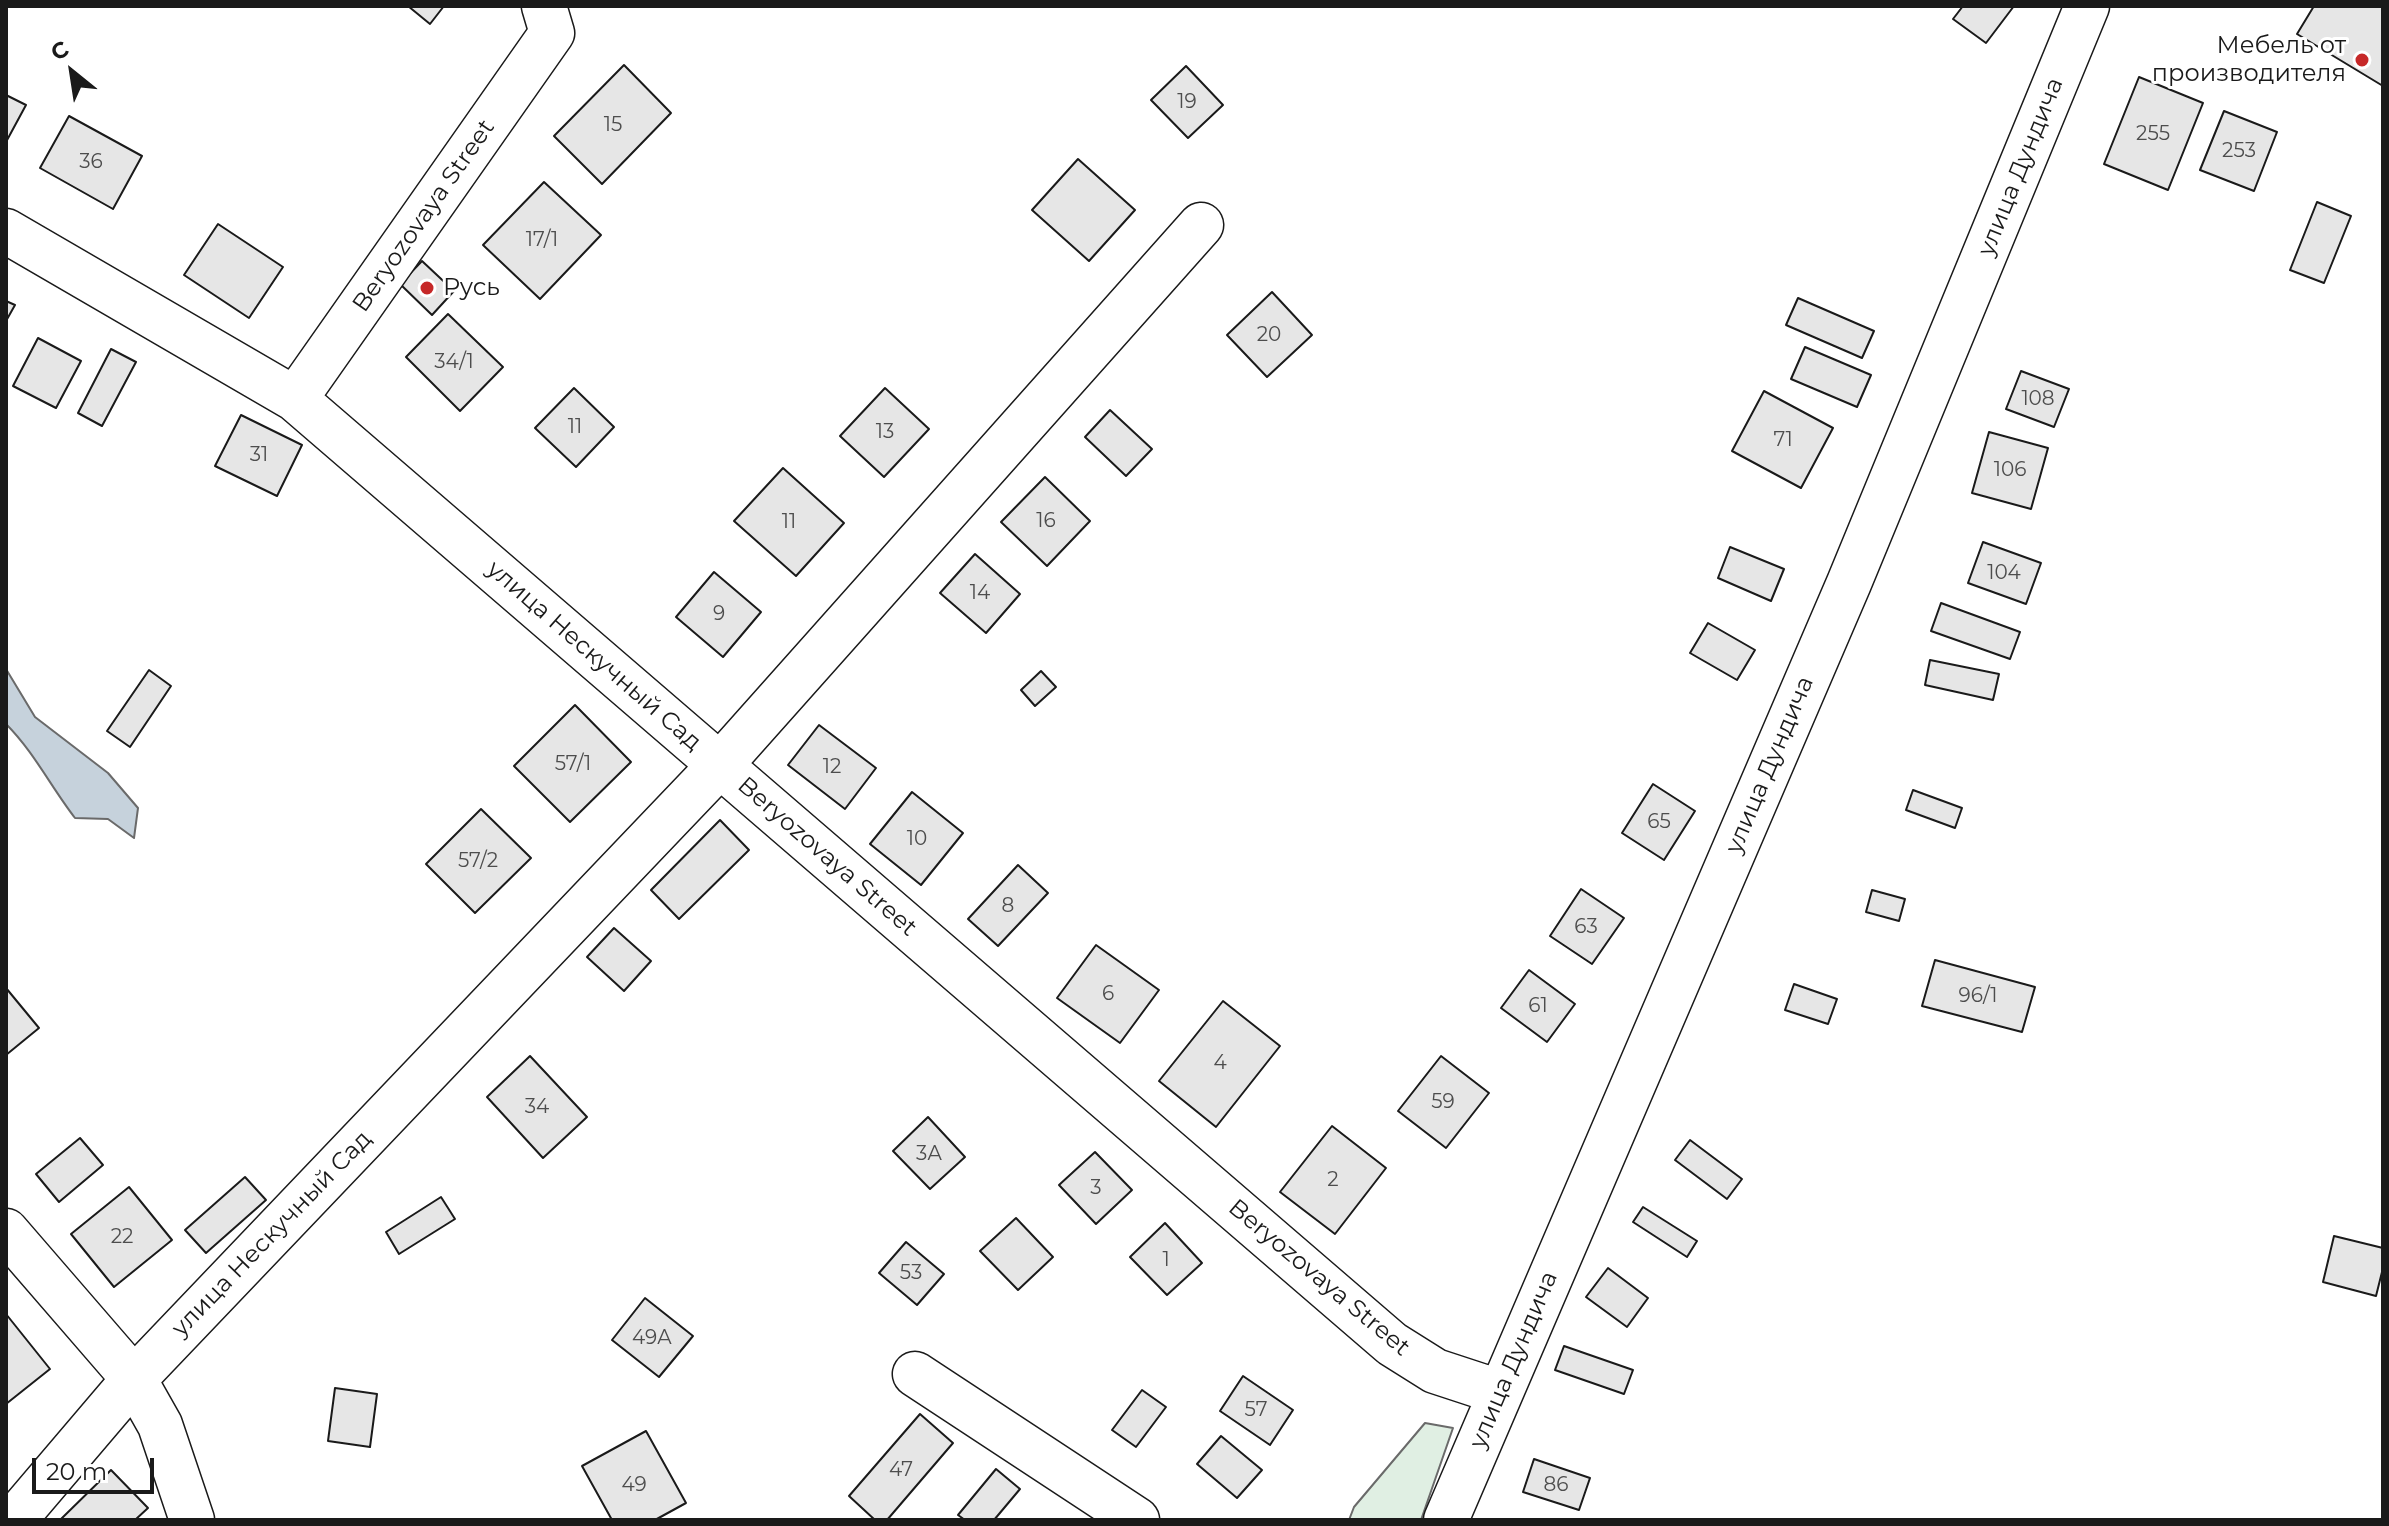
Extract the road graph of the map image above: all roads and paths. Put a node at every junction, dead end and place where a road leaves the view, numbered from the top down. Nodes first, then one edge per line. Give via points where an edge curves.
1 (2087, 6) edge
2 (548, 20) edge
3 (1201, 225) dead end
4 (6, 231) edge
5 (295, 399) junction
6 (720, 765) junction
7 (6, 1231) edge
8 (915, 1374) dead end
9 (134, 1379) junction
10 (1499, 1392) junction
11 (14, 1520) edge
12 (192, 1520) edge
13 (1137, 1520) edge
14 (1446, 1520) edge

1 - 10 street, улица Дундича via 1849,583
2 - 5 street, Beryozovaya Street
3 - 6 street, Beryozovaya Street
4 - 5 street, улица Нескучный Сад
5 - 6 street, улица Нескучный Сад
6 - 9 street, улица Нескучный Сад
6 - 10 street, Beryozovaya Street via 1392,1344 1435,1371
7 - 9 street
8 - 13 street
9 - 11 street, улица Нескучный Сад
9 - 12 street via 160,1425
10 - 14 street, улица Дундича

